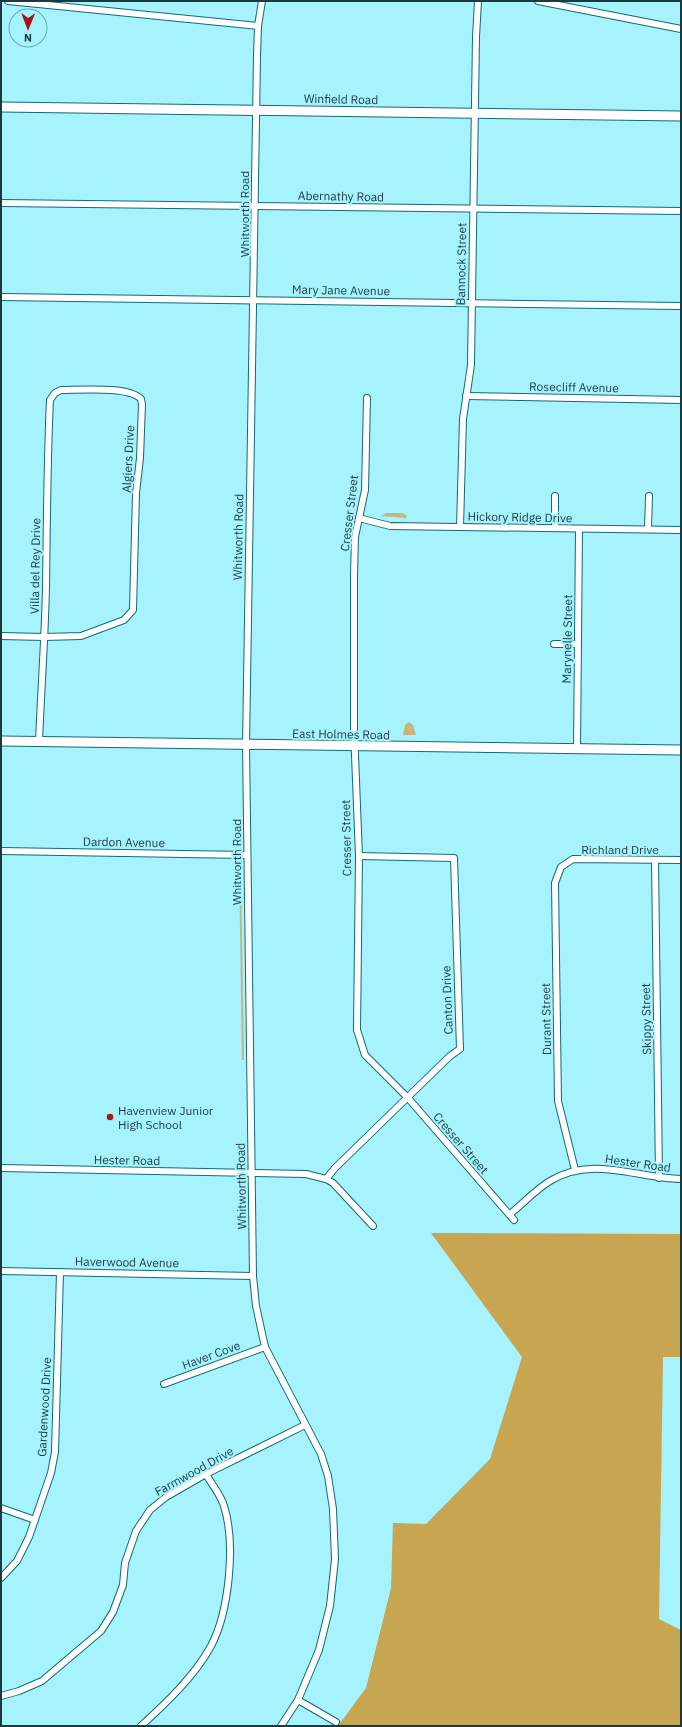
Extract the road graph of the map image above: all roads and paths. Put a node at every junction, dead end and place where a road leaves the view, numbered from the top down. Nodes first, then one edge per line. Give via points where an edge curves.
1 (8, 1) edge
2 (262, 1) edge
3 (478, 1) edge
4 (538, 1) edge
5 (258, 26) junction
6 (681, 29) edge
7 (1, 107) edge
8 (256, 110) junction
9 (474, 113) junction
10 (681, 116) edge
11 (1, 203) edge
12 (254, 206) junction
13 (473, 208) junction
14 (681, 211) edge
15 (1, 297) edge
16 (253, 300) junction
17 (471, 303) junction
18 (681, 306) edge
19 (55, 393) joint
20 (466, 396) junction
21 (367, 398) dead end
22 (681, 400) edge
23 (555, 496) dead end
24 (649, 496) dead end
25 (359, 518) junction
26 (460, 527) junction
27 (555, 528) junction
28 (579, 529) junction
29 (648, 529) junction
30 (681, 530) edge
31 (1, 636) edge
32 (44, 637) junction
33 (554, 644) dead end
34 (578, 644) junction
35 (1, 741) edge
36 (40, 742) junction
37 (246, 744) junction
38 (355, 746) junction
39 (577, 748) junction
40 (681, 750) edge
41 (1, 852) edge
42 (246, 855) junction
43 (359, 856) junction
44 (655, 860) junction
45 (681, 860) edge
46 (560, 867) joint
47 (408, 1098) junction
48 (1, 1168) edge
49 (575, 1170) junction
50 (252, 1173) junction
51 (659, 1178) junction
52 (326, 1179) junction
53 (681, 1179) edge
54 (510, 1214) junction
55 (514, 1220) dead end
56 (373, 1226) dead end
57 (1, 1271) edge
58 (60, 1272) junction
59 (253, 1276) junction
60 (264, 1347) junction
61 (164, 1384) dead end
62 (305, 1425) junction
63 (206, 1474) junction
64 (1, 1508) edge
65 (35, 1520) junction
66 (1, 1578) edge
67 (1, 1696) edge
68 (298, 1700) junction
69 (336, 1722) dead end
70 (140, 1726) edge
71 (281, 1726) edge

1 - 5 street
2 - 5 street, Whitworth Road
3 - 9 street, Bannock Street
4 - 6 street
5 - 8 street, Whitworth Road
7 - 8 main road, Winfield Road
8 - 9 main road, Winfield Road
8 - 12 street, Whitworth Road
9 - 10 main road, Winfield Road
9 - 13 street, Bannock Street
11 - 12 street, Abernathy Road
12 - 13 street, Abernathy Road
12 - 16 street, Whitworth Road
13 - 14 street, Abernathy Road
13 - 17 street, Bannock Street
15 - 16 street, Mary Jane Avenue
16 - 17 street, Mary Jane Avenue
16 - 37 street, Whitworth Road
17 - 18 street, Mary Jane Avenue
17 - 20 street, Bannock Street via 471,365
19 - 32 street, Villa del Rey Drive via 50,400
19 - 32 street, Algiers Drive via 62,390 122,391 137,395 141,399 140,458 136,493 133,610 124,620 81,636
20 - 22 street, Rosecliff Avenue
20 - 26 street, Bannock Street
21 - 25 street, Cresser Street via 365,490
23 - 27 street
24 - 29 street
25 - 26 street, Hickory Ridge Drive via 390,526
25 - 38 street, Cresser Street via 355,537
26 - 27 street, Hickory Ridge Drive
27 - 28 street, Hickory Ridge Drive
28 - 29 street, Hickory Ridge Drive
28 - 34 street, Marynelle Street
29 - 30 street, Hickory Ridge Drive
31 - 32 street
32 - 36 street, Villa del Rey Drive
33 - 34 street
34 - 39 street, Marynelle Street
35 - 36 main road, East Holmes Road
36 - 37 main road, East Holmes Road
37 - 38 main road, East Holmes Road
37 - 42 street, Whitworth Road
38 - 39 main road, East Holmes Road
38 - 43 street, Cresser Street
39 - 40 main road, East Holmes Road
41 - 42 street, Dardon Avenue
42 - 50 street, Whitworth Road
43 - 47 street, Cresser Street via 357,1030 365,1056
43 - 47 street, Canton Drive via 454,858 460,1049
44 - 45 street, Richland Drive
44 - 46 street, Richland Drive via 573,860
44 - 51 street, Skippy Street
46 - 49 street, Durant Street via 555,884 558,1101
47 - 52 street, Canton Drive
47 - 54 street, Cresser Street
48 - 50 street, Hester Road
49 - 51 street, Hester Road via 603,1168
49 - 54 street, Hester Road via 550,1181
50 - 52 street, Hester Road via 306,1174
50 - 59 street, Whitworth Road
51 - 53 street, Hester Road
52 - 56 street via 340,1190
54 - 55 street, Cresser Street
57 - 58 street, Haverwood Avenue
58 - 59 street, Haverwood Avenue
58 - 65 street, Gardenwood Drive via 55,1452 51,1473
59 - 60 street, Whitworth Road
60 - 61 street, Haver Cove
60 - 62 street, Whitworth Road
62 - 63 street, Farmwood Drive
62 - 68 street, Whitworth Road via 328,1476 333,1509 335,1559 330,1606 319,1650
63 - 67 street, Farmwood Drive via 166,1497 150,1510 136,1531 114,1612 101,1631 42,1681
63 - 70 street via 224,1505 229,1526 230,1557 223,1615 211,1646 194,1672
64 - 65 street
65 - 66 street, Gardenwood Drive via 20,1557
68 - 69 street
68 - 71 street, Whitworth Road

